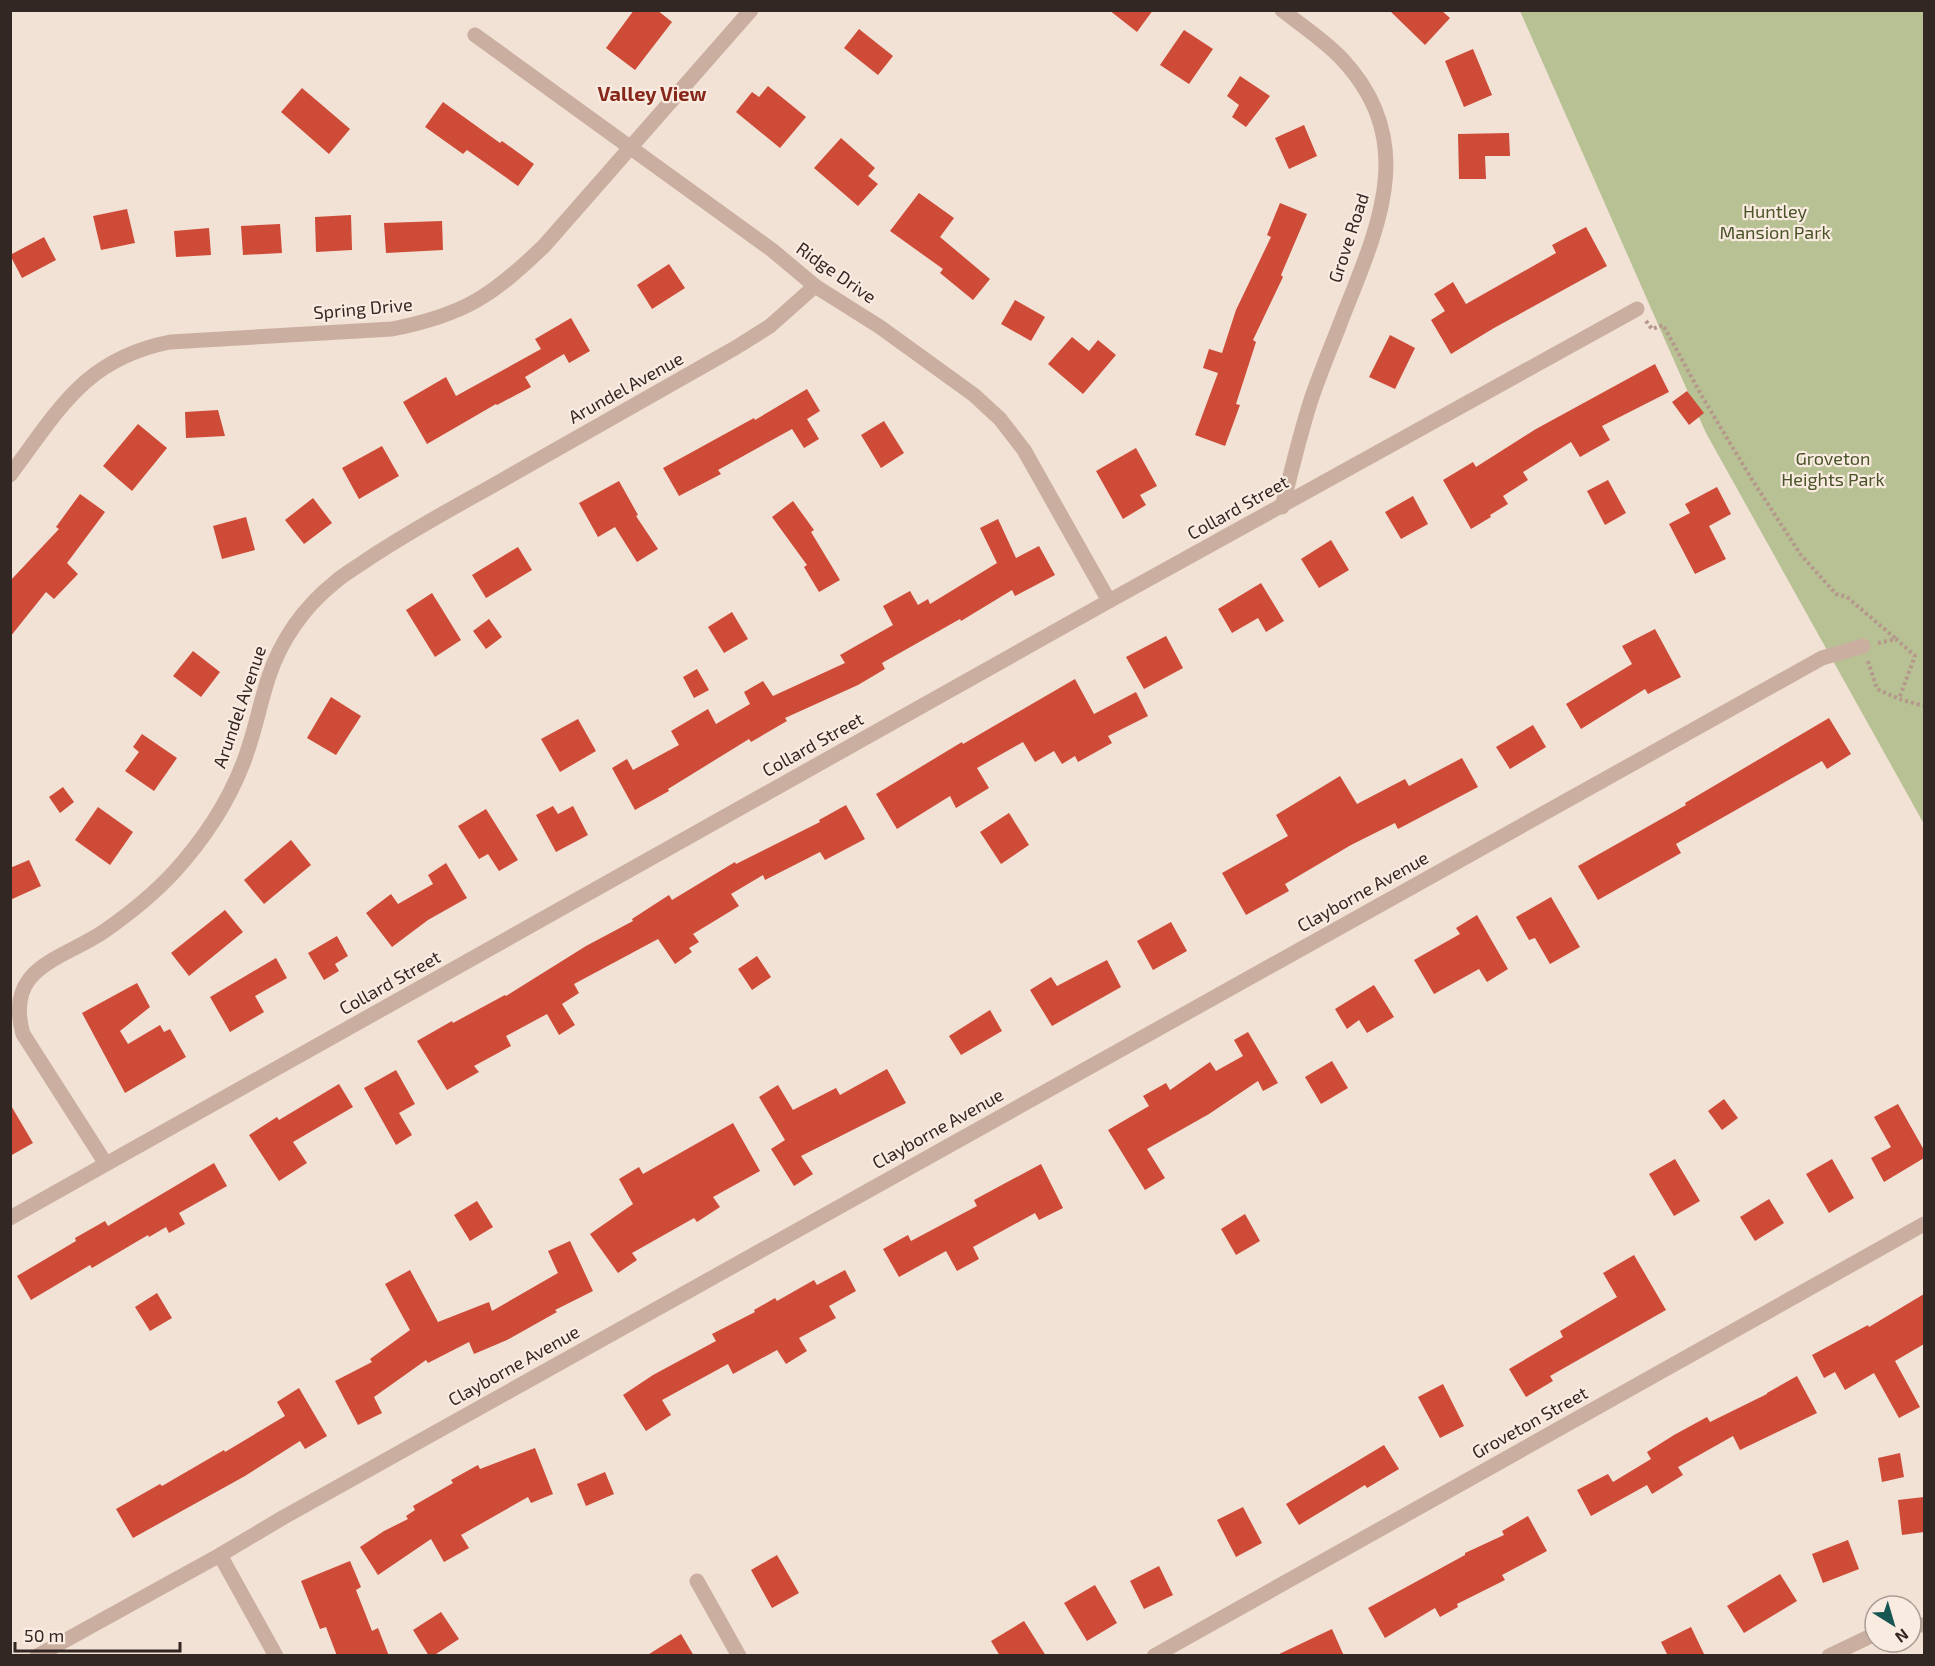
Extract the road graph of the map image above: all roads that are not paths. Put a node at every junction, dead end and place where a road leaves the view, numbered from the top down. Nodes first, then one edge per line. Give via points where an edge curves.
1 (751, 10) edge
2 (1282, 10) edge
3 (475, 35) dead end
4 (631, 147) junction
5 (815, 286) junction
6 (1637, 309) road end
7 (10, 475) edge
8 (1282, 507) junction
9 (1109, 601) junction
10 (1863, 646) road end
11 (106, 1164) junction
12 (10, 1218) edge
13 (1924, 1224) edge
14 (220, 1556) junction
15 (697, 1581) dead end
16 (1863, 1640) edge
17 (37, 1656) edge
18 (276, 1656) edge
19 (739, 1656) edge
20 (1154, 1656) edge
21 (1829, 1656) edge

1 - 4 street, Spring Drive
2 - 8 street, Grove Road via 1326,45 1357,77 1380,122 1388,166 1372,240 1311,399
3 - 4 street, Ridge Drive
4 - 5 street, Ridge Drive
4 - 7 street, Spring Drive via 544,246 510,279 474,303 423,323 392,329 170,342 136,350 89,377
5 - 9 street, Ridge Drive via 890,334 974,395 1000,419 1024,450
5 - 11 street, Arundel Avenue via 770,326 735,348 406,534 336,581 300,618 269,675 242,767 199,842 139,907 36,972 20,999 23,1034
6 - 8 street, Collard Street
8 - 9 street, Collard Street
9 - 11 street, Collard Street
10 - 14 street, Clayborne Avenue via 1822,658
11 - 12 street, Collard Street
13 - 20 street, Groveton Street
14 - 17 street, Clayborne Avenue
14 - 18 street
15 - 19 street
16 - 21 street

